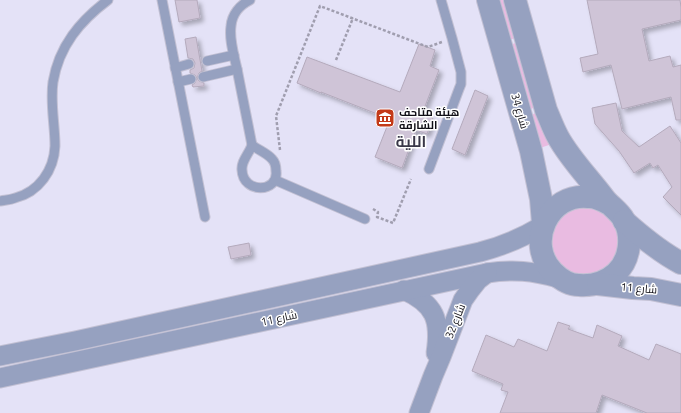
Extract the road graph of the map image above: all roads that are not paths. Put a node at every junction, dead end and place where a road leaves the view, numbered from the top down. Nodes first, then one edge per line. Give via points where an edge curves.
1 (108, 0) edge
2 (162, 0) edge
3 (250, 0) edge
4 (440, 0) edge
5 (488, 0) edge
6 (515, 0) edge
7 (234, 55) junction
8 (207, 61) dead end
9 (189, 64) dead end
10 (175, 68) junction
11 (237, 69) junction
12 (203, 77) dead end
13 (191, 79) dead end
14 (178, 82) junction
15 (252, 145) junction
16 (429, 169) dead end
17 (275, 180) junction
18 (0, 201) edge
19 (609, 204) junction
20 (205, 217) dead end
21 (365, 219) road end
22 (624, 221) junction
23 (543, 225) junction
24 (681, 263) edge
25 (487, 273) junction
26 (558, 278) junction
27 (598, 284) junction
28 (404, 290) junction
29 (681, 295) edge
30 (0, 356) edge
31 (433, 376) junction
32 (0, 378) edge
33 (419, 413) edge

1 - 18 lane via 82,22 72,35 58,65 52,98 54,156 47,175 25,195
2 - 10 lane
3 - 7 lane via 242,4 234,14 231,26
4 - 16 lane via 461,72 461,84
5 - 23 street, شارع 34 via 537,175
6 - 19 street via 551,124 567,151
7 - 8 lane
7 - 11 lane
9 - 10 lane
10 - 14 lane
11 - 12 lane
11 - 15 lane
13 - 14 lane
14 - 20 lane
15 - 17 lane via 272,160 277,174
15 - 17 lane via 242,166 245,181 260,188
17 - 21 lane
19 - 22 street via 618,211
19 - 23 street via 588,196 566,200 549,214
22 - 24 street via 654,246
22 - 27 street via 629,242 623,264 608,279
23 - 26 street via 540,238 544,260
23 - 30 street, شارع 11 via 513,242 480,252
25 - 26 street, شارع 11 via 530,271
25 - 28 street, شارع 11
25 - 31 street, شارع 32 via 463,300
26 - 27 street via 577,285
27 - 29 street, شارع 11 via 651,288
28 - 31 street, شارع 32 via 423,301 437,321 438,341
28 - 32 street, شارع 11
31 - 33 street, شارع 32

